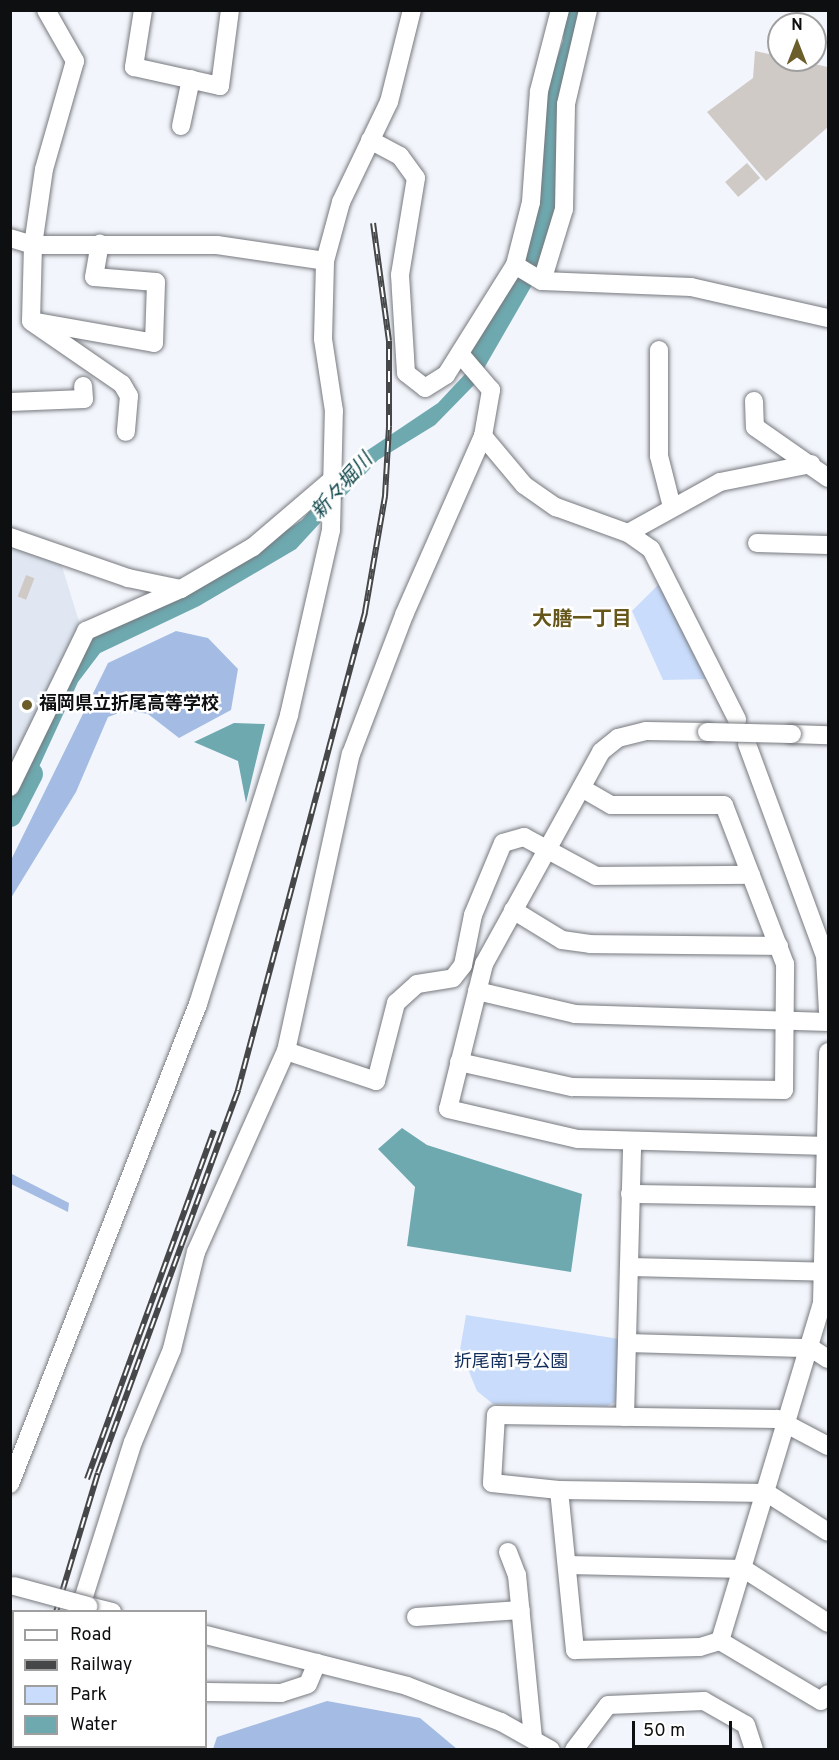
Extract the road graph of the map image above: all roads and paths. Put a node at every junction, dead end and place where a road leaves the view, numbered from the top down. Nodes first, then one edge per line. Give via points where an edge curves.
1 (46, 10) edge
2 (143, 10) edge
3 (230, 10) edge
4 (412, 10) edge
5 (560, 10) edge
6 (588, 10) edge
7 (192, 79) junction
8 (181, 126) dead end
9 (370, 140) junction
10 (10, 238) edge
11 (100, 244) junction
12 (33, 245) junction
13 (325, 261) junction
14 (515, 265) junction
15 (542, 281) junction
16 (828, 318) edge
17 (30, 321) junction
18 (659, 350) dead end
19 (463, 359) junction
20 (83, 386) dead end
21 (754, 401) dead end
22 (10, 402) edge
23 (126, 432) dead end
24 (483, 436) junction
25 (811, 464) junction
26 (335, 477) junction
27 (828, 478) edge
28 (672, 507) junction
29 (628, 533) junction
30 (10, 537) edge
31 (757, 543) dead end
32 (828, 545) edge
33 (181, 589) junction
34 (737, 719) dead end
35 (828, 735) edge
36 (747, 744) dead end
37 (10, 787) edge
38 (581, 788) junction
39 (546, 849) junction
40 (751, 875) junction
41 (513, 910) junction
42 (778, 946) junction
43 (477, 991) junction
44 (828, 1011) edge
45 (785, 1020) junction
46 (828, 1022) edge
47 (286, 1051) junction
48 (828, 1052) edge
49 (459, 1062) junction
50 (632, 1143) junction
51 (827, 1146) edge
52 (630, 1194) junction
53 (827, 1196) edge
54 (629, 1267) junction
55 (826, 1272) edge
56 (627, 1343) junction
57 (811, 1348) junction
58 (828, 1359) edge
59 (625, 1417) junction
60 (787, 1423) junction
61 (828, 1446) edge
62 (10, 1484) edge
63 (559, 1490) junction
64 (767, 1493) junction
65 (828, 1532) edge
66 (508, 1552) dead end
67 (568, 1565) junction
68 (744, 1569) junction
69 (12, 1586) edge
70 (83, 1608) edge
71 (102, 1610) edge
72 (521, 1610) junction
73 (416, 1617) dead end
74 (828, 1623) edge
75 (207, 1635) edge
76 (720, 1641) junction
77 (317, 1663) junction
78 (207, 1692) edge
79 (828, 1694) edge
80 (532, 1739) junction
81 (551, 1749) edge
82 (574, 1749) edge
83 (754, 1749) edge

1 - 12 street via 75,61 44,169
2 - 7 street via 134,67
3 - 7 street via 220,86
4 - 9 street via 403,59
5 - 14 street via 538,91 531,202
6 - 15 street via 566,104 564,209
7 - 8 street
9 - 13 street via 341,202
9 - 19 street via 400,156 416,178 399,275 406,373 418,387 432,386
10 - 12 street
11 - 12 street
11 - 13 street via 217,245
11 - 17 street via 94,277 156,282 154,343
12 - 17 street
13 - 26 street via 323,339 334,411
14 - 15 street
14 - 19 street
15 - 16 street via 692,286
17 - 23 street via 122,384 129,396
18 - 28 street via 659,456
19 - 24 street via 491,390
20 - 22 street via 84,399
21 - 25 street via 755,427
24 - 29 street via 524,485 556,507
24 - 47 street via 404,615 351,754
25 - 27 street
25 - 28 street via 720,482
26 - 33 street via 279,530
26 - 62 street via 331,530 289,715 228,920
28 - 29 street
29 - 34 street via 662,562
30 - 33 street via 128,578
31 - 32 street
33 - 37 street via 86,631
35 - 38 street, bridge via 645,730 618,738 601,752
36 - 44 street via 825,956
38 - 39 street
38 - 40 street via 610,805 724,805
39 - 40 street via 596,876
39 - 41 street
39 - 47 street via 524,837 503,843 473,915 463,965 453,978 417,984 396,1003 376,1081
40 - 42 street
41 - 42 street via 562,940 590,944
41 - 43 street via 484,964
42 - 45 street via 785,964
43 - 45 street via 575,1014
43 - 49 street
45 - 46 street
45 - 49 street via 784,1090 572,1087
47 - 70 street via 196,1252 172,1349 133,1442
48 - 51 street
49 - 50 street via 448,1109 557,1136
50 - 51 street
50 - 52 street
51 - 53 street
52 - 53 street
52 - 54 street
53 - 55 street
54 - 55 street
54 - 56 street
55 - 57 street
56 - 57 street
56 - 59 street
57 - 58 street
57 - 60 street
59 - 60 street
59 - 63 street via 496,1415 492,1483
60 - 61 street
60 - 64 street
63 - 64 street
63 - 67 street
64 - 65 street
64 - 68 street
66 - 72 street
67 - 68 street
67 - 76 street via 575,1650 700,1647
68 - 74 street
68 - 76 street
69 - 70 street, bridge
70 - 71 street
72 - 73 street
72 - 80 street
75 - 77 street
76 - 79 street via 821,1701
77 - 78 street via 308,1684 281,1693
77 - 80 street via 407,1686
80 - 81 street
82 - 83 street via 609,1705 704,1701 746,1725

